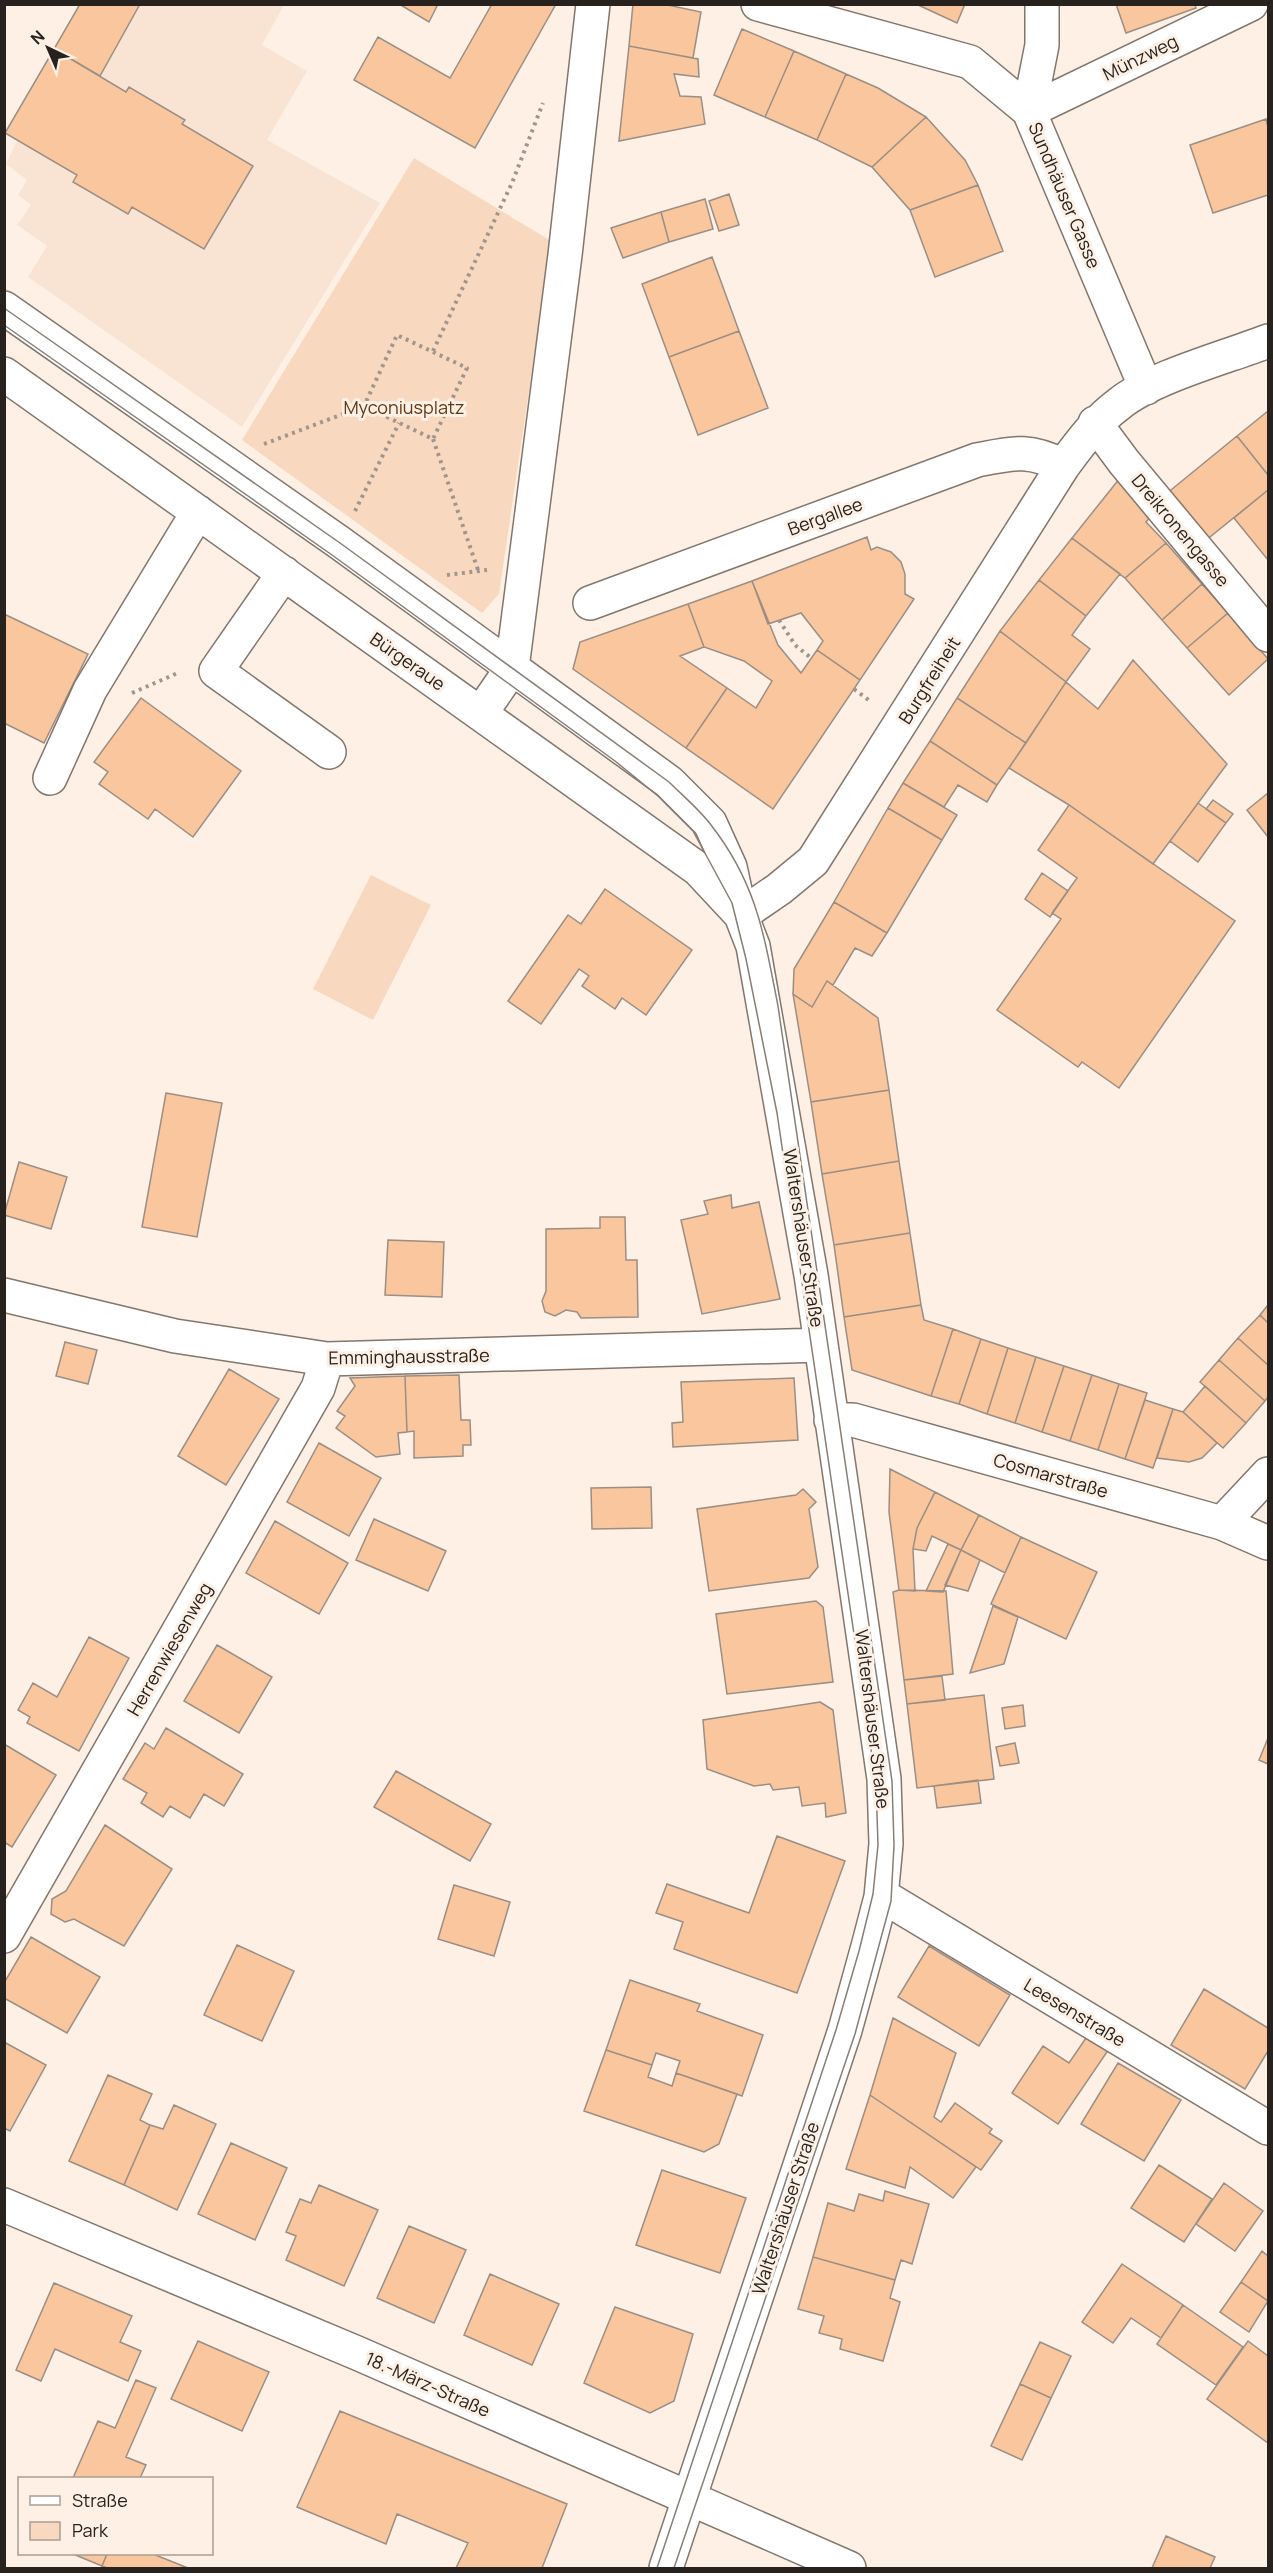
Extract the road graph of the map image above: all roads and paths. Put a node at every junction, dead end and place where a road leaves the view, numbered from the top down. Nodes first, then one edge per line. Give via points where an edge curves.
1 (593, 4) edge
2 (758, 4) edge
3 (1042, 4) edge
4 (1251, 4) edge
5 (546, 94) dead end
6 (1029, 111) junction
7 (4, 308) edge
8 (1269, 341) edge
9 (433, 352) junction
10 (4, 374) edge
11 (1146, 388) junction
12 (363, 406) junction
13 (1095, 423) junction
14 (433, 439) junction
15 (259, 446) dead end
16 (1063, 466) junction
17 (198, 512) junction
18 (478, 570) dead end
19 (284, 573) junction
20 (590, 603) dead end
21 (779, 620) dead end
22 (1269, 635) edge
23 (811, 658) dead end
24 (512, 668) junction
25 (216, 672) junction
26 (130, 694) dead end
27 (481, 712) junction
28 (329, 752) dead end
29 (50, 778) dead end
30 (741, 915) junction
31 (762, 988) joint
32 (4, 1295) edge
33 (821, 1344) junction
34 (327, 1359) junction
35 (831, 1420) junction
36 (1269, 1473) edge
37 (1222, 1523) junction
38 (1269, 1543) edge
39 (881, 1897) junction
40 (4, 1936) edge
41 (1269, 2128) edge
42 (4, 2205) edge
43 (688, 2498) junction
44 (666, 2568) edge
45 (849, 2568) edge

1 - 24 street
2 - 6 street, Sundhäuser Gasse via 970,62
3 - 6 street via 1042,45
4 - 6 street, Münzweg
5 - 9 path via 512,183
6 - 11 street, Sundhäuser Gasse
7 - 24 street
8 - 11 street
9 - 12 path via 397,335
9 - 14 path via 467,368
10 - 17 street, Bürgeraue
11 - 13 street via 1120,402
12 - 14 path
12 - 15 path
13 - 16 street, Burgfreiheit
13 - 22 street, Dreikronengasse
14 - 18 path
16 - 20 street, Bergallee via 1043,455 1023,452 977,460
16 - 30 street, Burgfreiheit via 813,861
17 - 19 street, Bürgeraue
17 - 29 street via 90,690
19 - 25 street
19 - 27 street, Bürgeraue
21 - 23 path via 795,645
24 - 27 street
24 - 30 street via 669,782 710,823 730,867
25 - 26 path via 193,667
25 - 28 street
27 - 30 street, Bürgeraue via 698,868
30 - 31 street, Bürgeraue
31 - 33 street, Waltershäuser Straße
32 - 34 street, Emminghausstraße via 175,1336
33 - 34 street, Emminghausstraße
33 - 35 street, Waltershäuser Straße
34 - 40 street, Herrenwiesenweg via 318,1388
35 - 37 street, Cosmarstraße via 853,1420
35 - 39 street, Waltershäuser Straße via 884,1779 886,1844
36 - 37 street
37 - 38 street, Cosmarstraße
39 - 41 street, Leesenstraße
39 - 43 street, Waltershäuser Straße via 845,2030
42 - 43 street, 18.-März-Straße
43 - 44 street, Waltershäuser Straße
43 - 45 street, 18.-März-Straße

